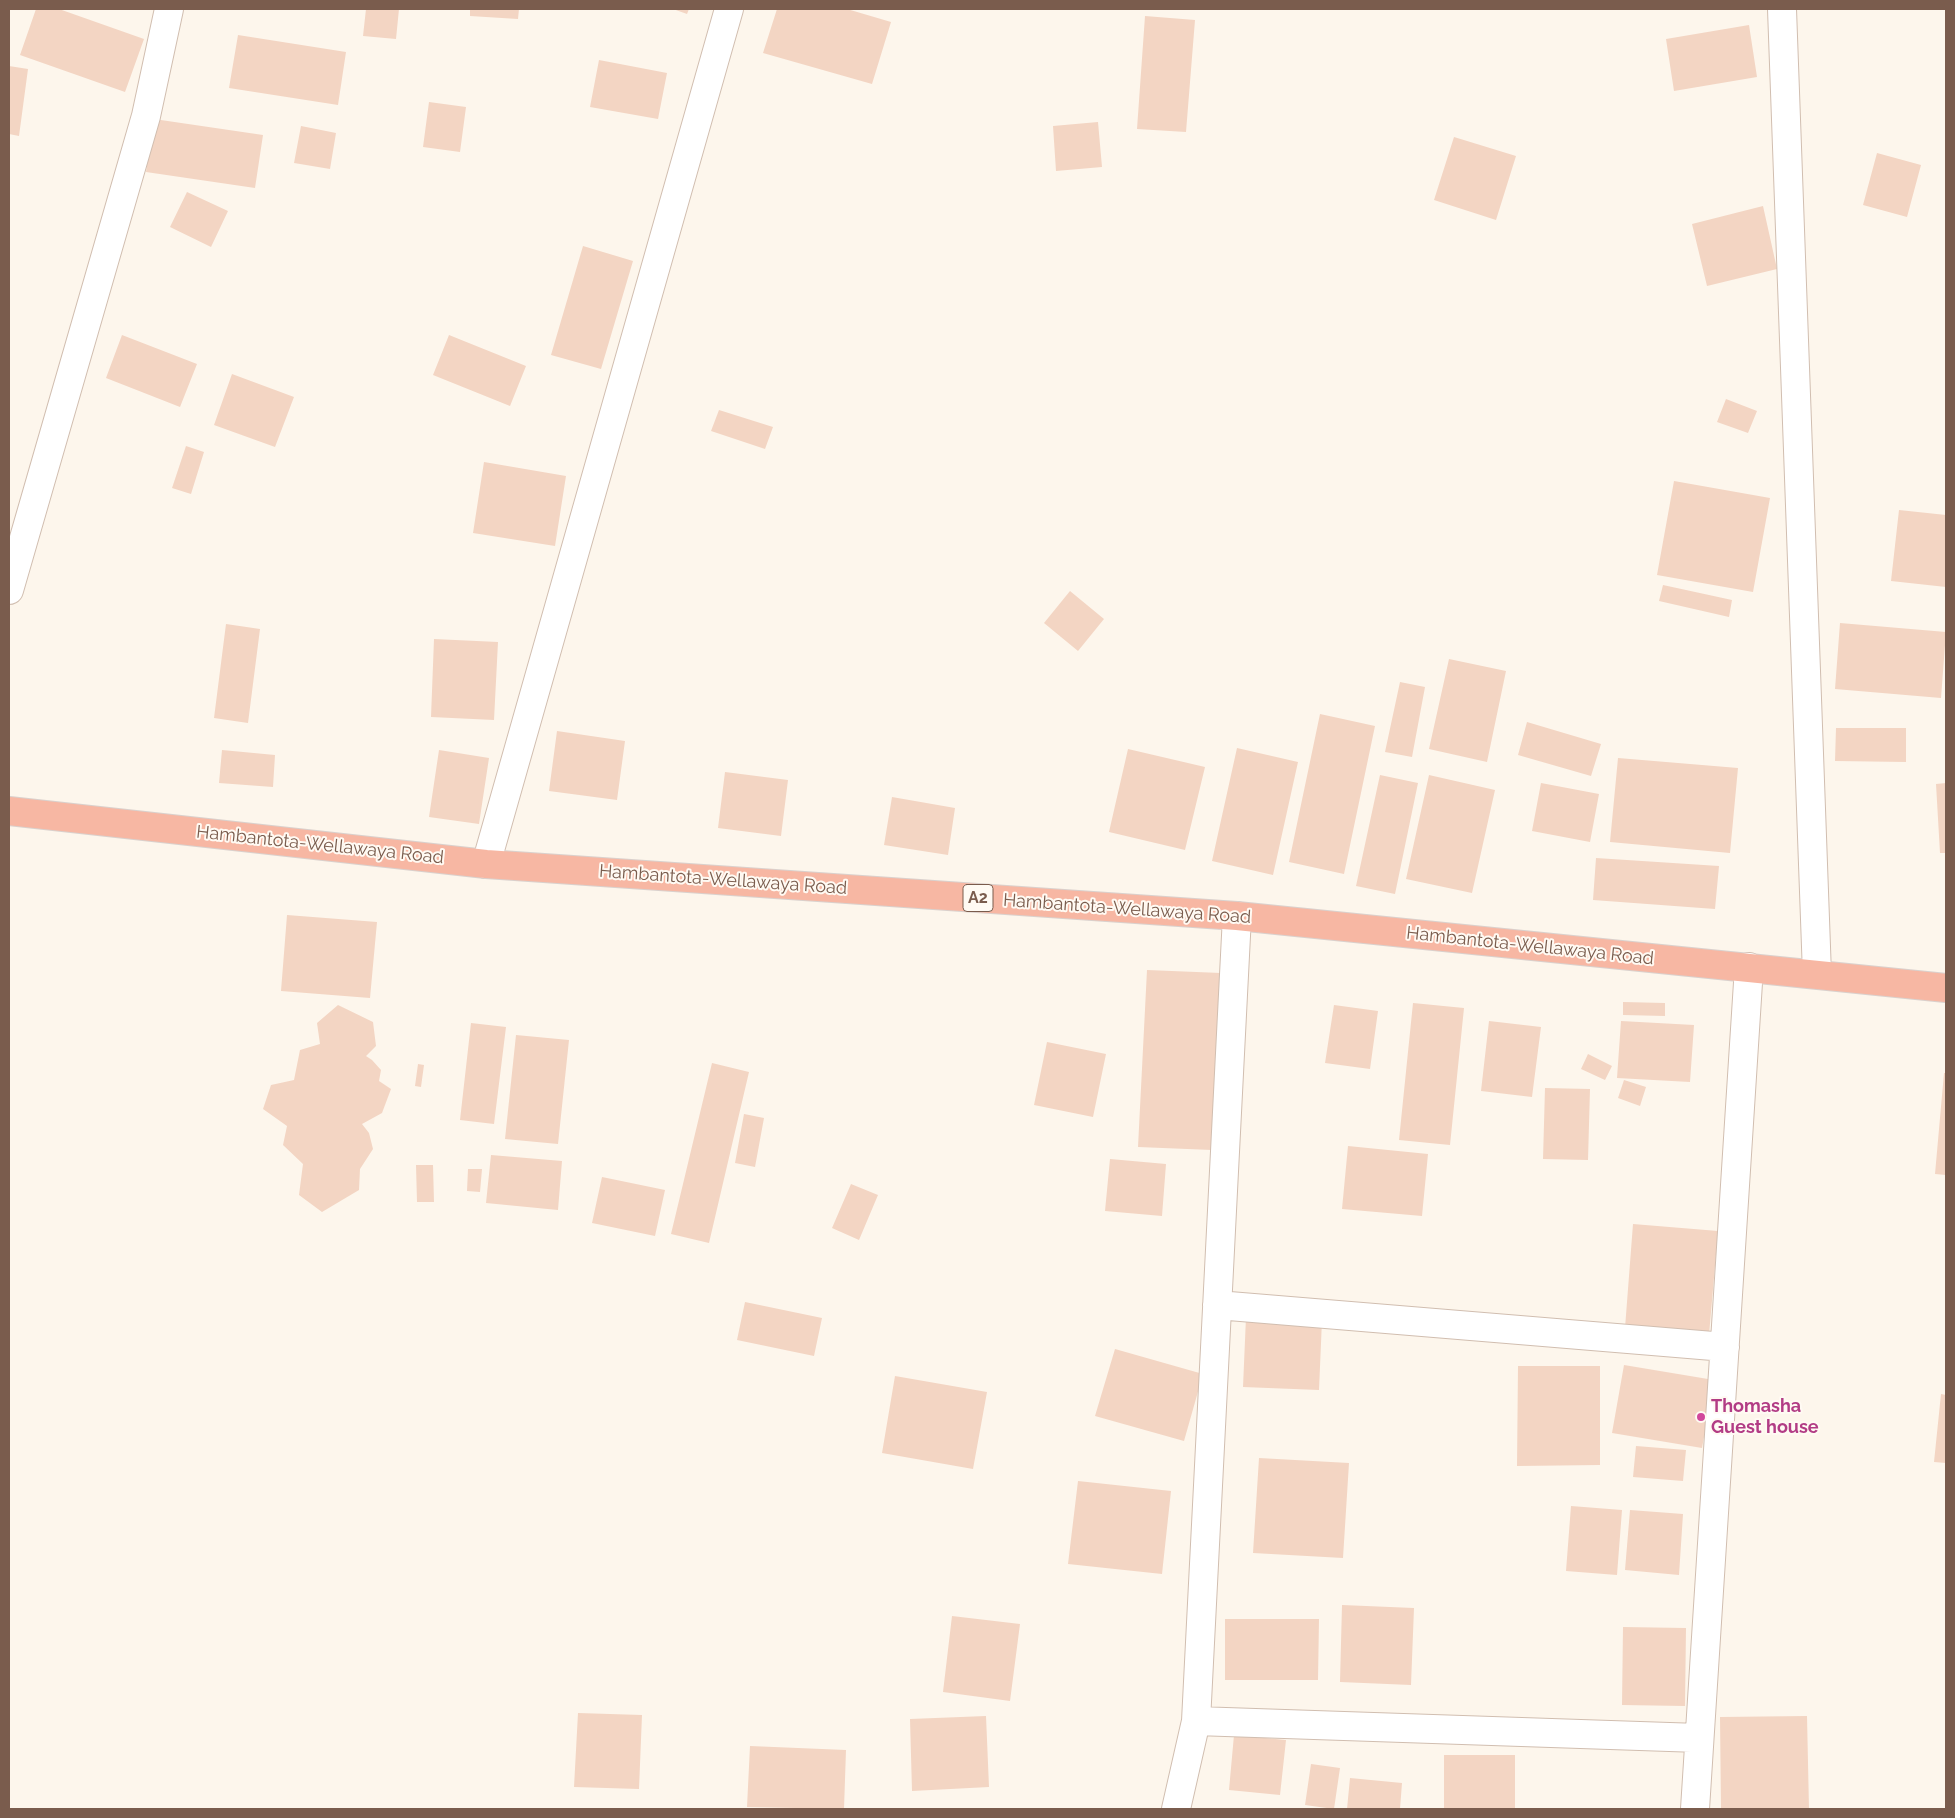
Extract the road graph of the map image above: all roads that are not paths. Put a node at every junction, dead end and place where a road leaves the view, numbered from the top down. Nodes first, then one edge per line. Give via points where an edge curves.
1 (169, 9) edge
2 (729, 9) edge
3 (1782, 9) edge
4 (9, 590) edge
5 (9, 811) edge
6 (486, 864) junction
7 (1237, 916) junction
8 (1749, 967) junction
9 (1817, 974) junction
10 (1946, 988) edge
11 (1217, 1305) junction
12 (1725, 1347) junction
13 (1196, 1721) junction
14 (1700, 1738) junction
15 (1176, 1809) edge
16 (1695, 1809) edge

1 - 4 street via 146,116
2 - 6 street
3 - 9 street
5 - 6 highway, Hambantota-Wellawaya Road / A2
6 - 7 highway, Hambantota-Wellawaya Road / A2
7 - 8 highway, Hambantota-Wellawaya Road / A2
7 - 11 street
8 - 9 highway, Hambantota-Wellawaya Road / A2
8 - 12 street
9 - 10 highway, Hambantota-Wellawaya Road / A2
11 - 12 street
11 - 13 street
12 - 14 street
13 - 14 street
13 - 15 street
14 - 16 street

